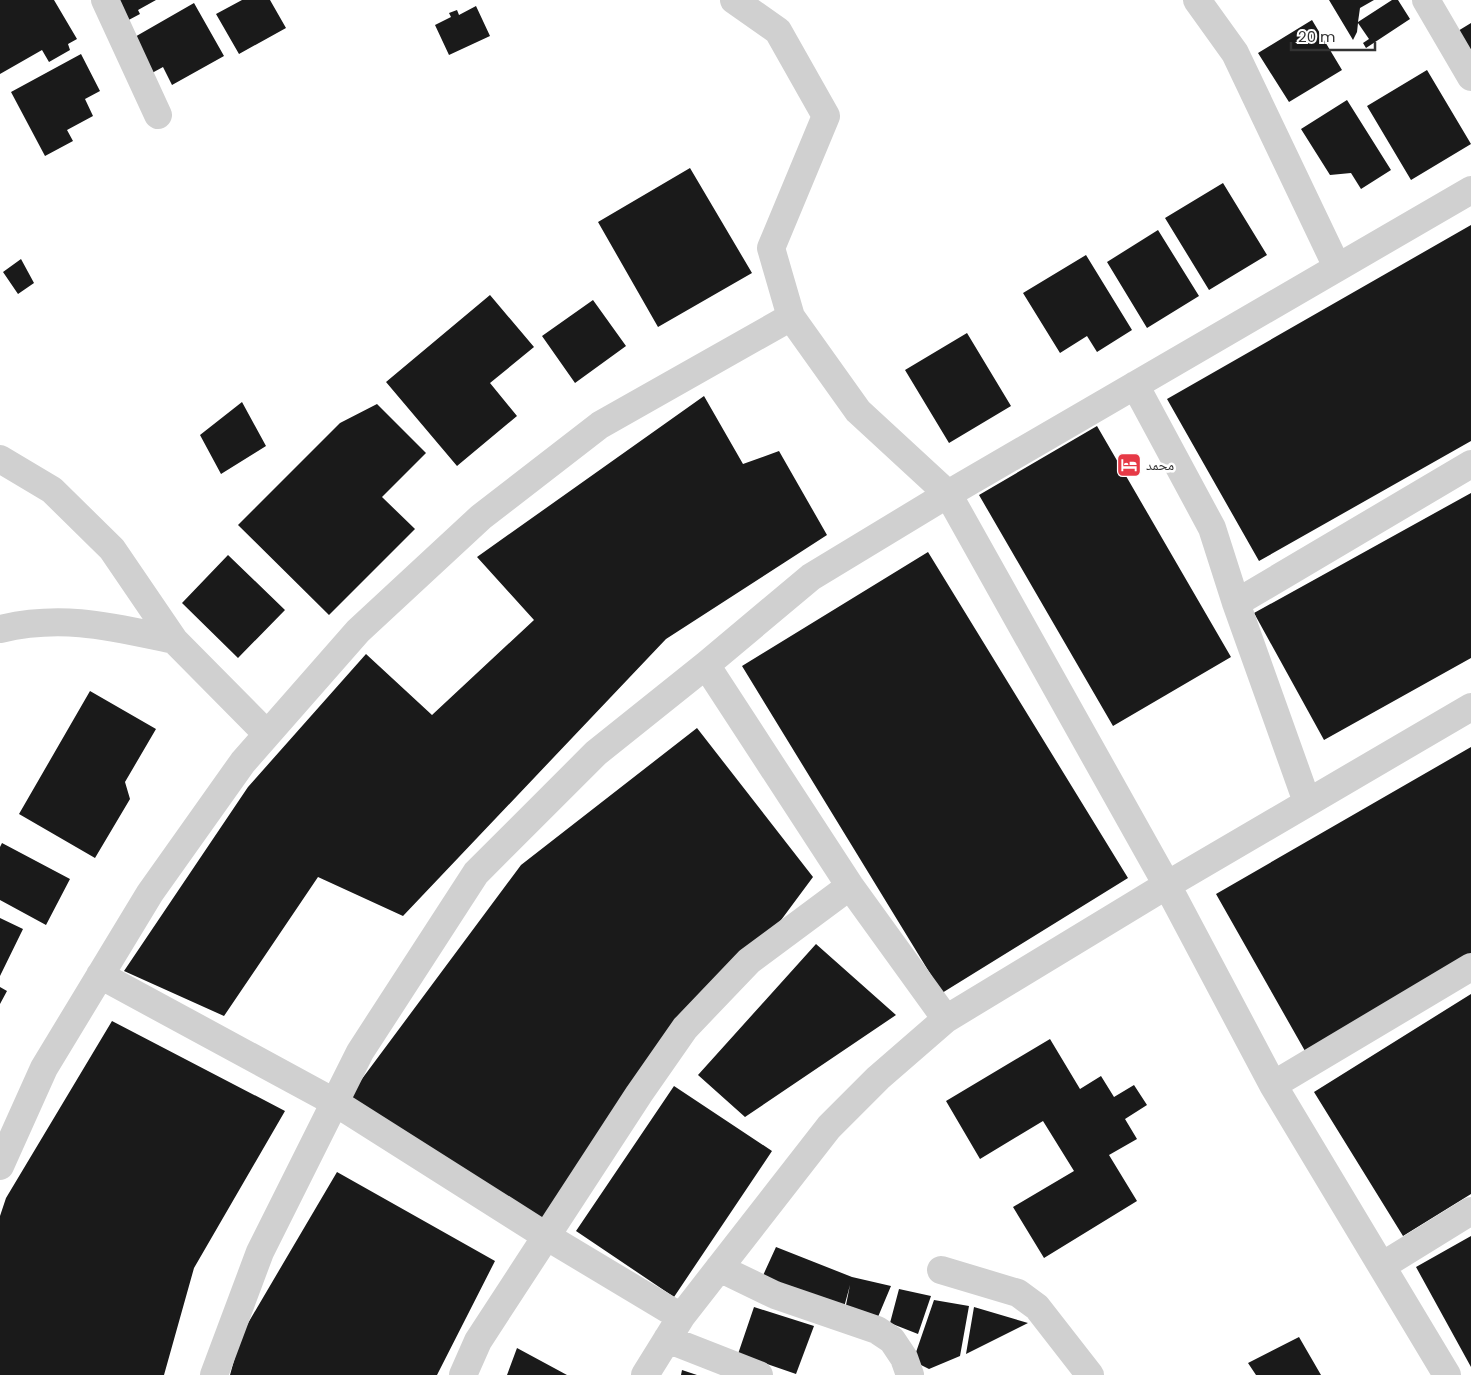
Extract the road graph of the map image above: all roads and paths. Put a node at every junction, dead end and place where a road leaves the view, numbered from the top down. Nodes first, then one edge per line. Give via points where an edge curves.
1 (105, 0) edge
2 (734, 0) edge
3 (1197, 0) edge
4 (1426, 0) edge
5 (1471, 77) edge
6 (158, 116) dead end
7 (1471, 190) edge
8 (1337, 268) junction
9 (791, 317) junction
10 (1135, 385) junction
11 (0, 459) edge
12 (1471, 464) edge
13 (948, 494) junction
14 (1236, 603) junction
15 (0, 628) edge
16 (174, 640) junction
17 (706, 665) junction
18 (1471, 707) edge
19 (267, 734) junction
20 (1307, 802) junction
21 (1167, 885) junction
22 (850, 886) junction
23 (1471, 966) edge
24 (100, 975) junction
25 (946, 1019) junction
26 (1273, 1085) junction
27 (336, 1102) junction
28 (0, 1166) edge
29 (1471, 1211) edge
30 (546, 1236) junction
31 (1382, 1266) junction
32 (719, 1268) junction
33 (941, 1270) dead end
34 (674, 1328) junction
35 (214, 1375) edge
36 (463, 1375) edge
37 (645, 1375) edge
38 (759, 1375) edge
39 (910, 1375) edge
40 (1090, 1375) edge
41 (1447, 1375) edge

1 - 6 street
2 - 9 street via 778,32 826,116 772,248
3 - 8 street via 1235,53
4 - 5 street
7 - 8 street
8 - 10 street
9 - 13 street via 858,411
9 - 19 street via 600,425 488,511 358,630
10 - 13 street
10 - 14 street via 1212,528
11 - 16 street via 52,490 112,549
12 - 14 street
13 - 17 street via 811,577
13 - 21 street
14 - 20 street
15 - 16 street via 64,621 106,625
16 - 19 street
17 - 22 street
17 - 27 street via 596,753 476,873 360,1052
18 - 20 street
19 - 24 street via 242,762 150,893
20 - 21 street
21 - 25 street
21 - 26 street
22 - 25 street
22 - 30 street via 749,961 685,1028
23 - 26 street
24 - 27 street
24 - 28 street via 44,1068
25 - 32 street via 878,1078 829,1127
26 - 31 street
27 - 30 street
27 - 35 street via 260,1252
29 - 31 street
30 - 34 street
30 - 36 street via 478,1341
31 - 41 street
32 - 34 street
32 - 39 street via 775,1295 877,1330 892,1340
33 - 40 street via 1018,1293 1037,1307
34 - 37 street
34 - 38 street

